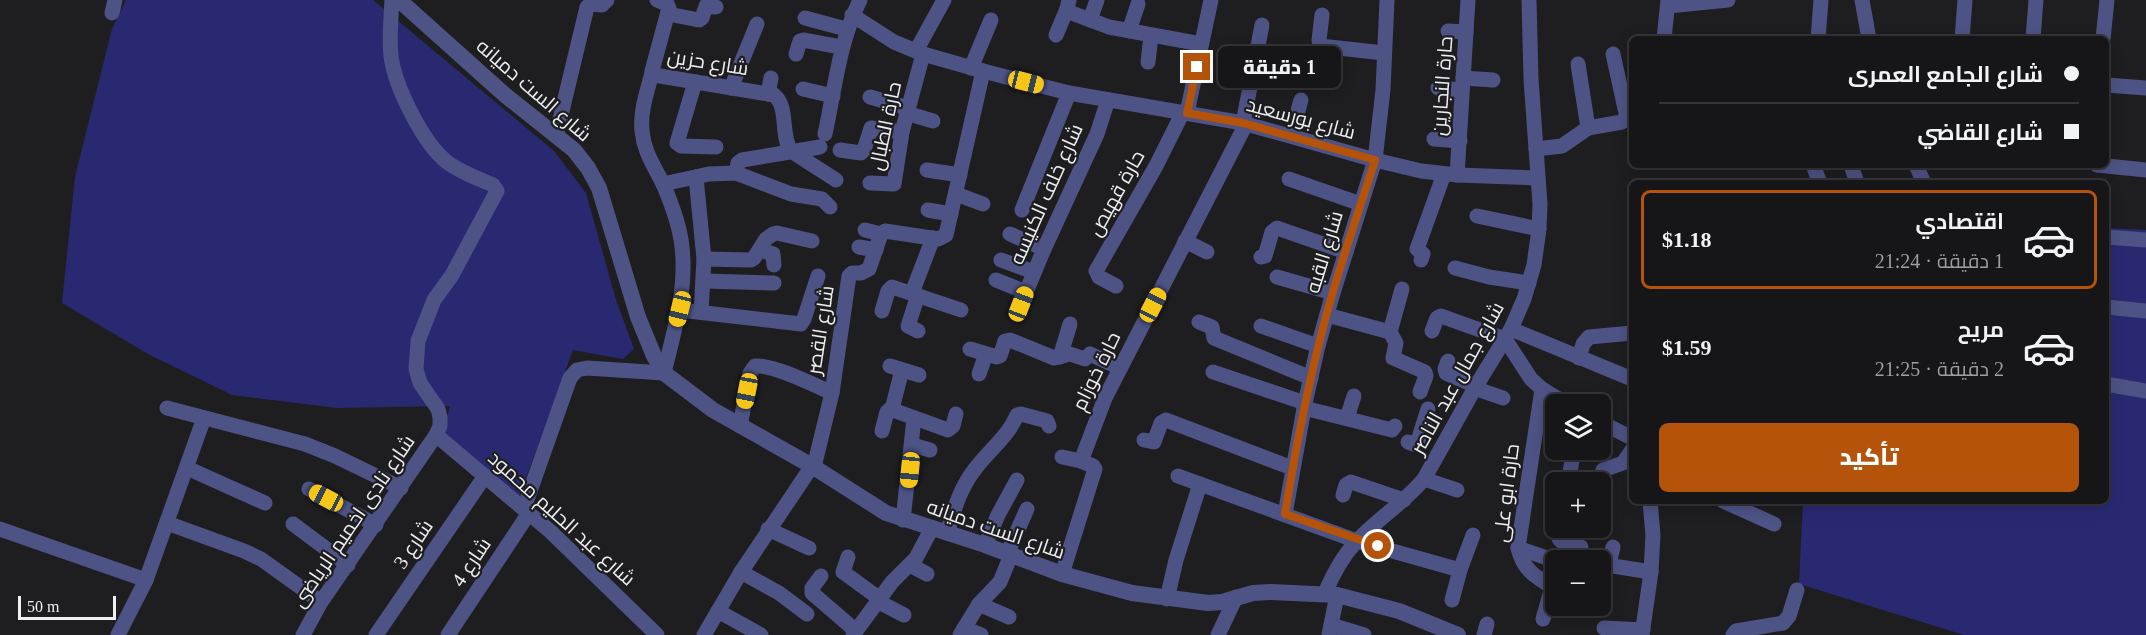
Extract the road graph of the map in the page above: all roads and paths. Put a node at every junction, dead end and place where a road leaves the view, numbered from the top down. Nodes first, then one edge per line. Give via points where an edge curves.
1 (392, 0) edge
2 (399, 0) edge
3 (608, 0) edge
4 (657, 0) edge
5 (678, 0) edge
6 (860, 0) edge
7 (944, 0) edge
8 (1098, 0) edge
9 (1211, 0) edge
10 (1388, 0) edge
11 (1468, 0) edge
12 (1529, 0) edge
13 (1728, 0) edge
14 (1821, 0) edge
15 (1862, 0) edge
16 (1965, 0) edge
17 (2036, 0) edge
18 (2107, 0) edge
19 (588, 2) edge
20 (1668, 3) edge
21 (1068, 4) edge
22 (1138, 4) dead end
23 (716, 7) dead end
24 (669, 15) junction
25 (1322, 15) dead end
26 (805, 18) dead end
27 (991, 20) dead end
28 (1089, 20) junction
29 (849, 22) junction
30 (757, 24) dead end
31 (1263, 25) dead end
32 (1129, 31) junction
33 (1448, 31) dead end
34 (1466, 32) junction
35 (1056, 35) dead end
36 (1151, 36) junction
37 (1665, 36) edge
38 (1818, 36) edge
39 (1868, 36) edge
40 (1962, 36) edge
41 (2033, 36) edge
42 (2103, 36) edge
43 (1202, 44) junction
44 (841, 47) junction
45 (920, 52) junction
46 (1384, 53) junction
47 (796, 54) dead end
48 (1291, 54) dead end
49 (1613, 54) dead end
50 (1257, 55) junction
51 (1148, 62) dead end
52 (1578, 64) dead end
53 (977, 70) junction
54 (1625, 72) edge
55 (652, 73) junction
56 (1493, 80) dead end
57 (694, 82) junction
58 (2109, 85) edge
59 (1438, 88) dead end
60 (2146, 88) edge
61 (803, 89) dead end
62 (725, 92) junction
63 (1069, 93) junction
64 (1466, 95) junction
65 (870, 97) dead end
66 (1108, 100) junction
67 (1301, 100) dead end
68 (826, 107) junction
69 (907, 110) junction
70 (1185, 112) junction
71 (933, 121) dead end
72 (1244, 124) junction
73 (1588, 128) junction
74 (902, 132) junction
75 (556, 136) junction
76 (1291, 136) junction
77 (1434, 139) dead end
78 (1460, 141) junction
79 (716, 147) dead end
80 (1536, 149) junction
81 (840, 150) dead end
82 (790, 151) junction
83 (1375, 160) junction
84 (2109, 166) edge
85 (2146, 170) edge
86 (927, 171) dead end
87 (736, 173) junction
88 (1451, 174) junction
89 (960, 175) junction
90 (696, 177) junction
91 (1538, 178) junction
92 (1289, 179) dead end
93 (836, 180) dead end
94 (870, 183) dead end
95 (663, 184) junction
96 (956, 194) junction
97 (983, 204) dead end
98 (1361, 204) junction
99 (830, 207) dead end
100 (927, 210) dead end
101 (1022, 210) dead end
102 (951, 214) junction
103 (1477, 216) dead end
104 (1539, 229) junction
105 (865, 230) dead end
106 (881, 234) junction
107 (1010, 234) dead end
108 (2109, 237) edge
109 (933, 238) junction
110 (2146, 240) edge
111 (812, 241) dead end
112 (1185, 241) junction
113 (859, 247) dead end
114 (1044, 249) junction
115 (760, 250) junction
116 (876, 250) junction
117 (1207, 252) dead end
118 (1346, 252) junction
119 (1261, 257) dead end
120 (704, 259) junction
121 (1421, 260) dead end
122 (1001, 261) dead end
123 (774, 265) dead end
124 (1455, 268) dead end
125 (1034, 272) junction
126 (818, 276) dead end
127 (1277, 277) dead end
128 (996, 280) dead end
129 (704, 281) junction
130 (774, 283) dead end
131 (1529, 283) junction
132 (1116, 286) dead end
133 (1402, 289) dead end
134 (1333, 293) junction
135 (915, 294) junction
136 (2109, 307) edge
137 (680, 309) junction
138 (961, 310) dead end
139 (882, 311) dead end
140 (2146, 311) edge
141 (700, 312) junction
142 (1327, 315) junction
143 (1199, 322) dead end
144 (1070, 324) dead end
145 (1261, 326) dead end
146 (1441, 327) dead end
147 (918, 331) dead end
148 (1390, 332) junction
149 (1629, 333) edge
150 (1508, 334) junction
151 (1318, 346) junction
152 (970, 349) dead end
153 (986, 354) junction
154 (1060, 357) junction
155 (1579, 358) junction
156 (1448, 361) dead end
157 (1120, 368) junction
158 (1213, 372) dead end
159 (664, 373) junction
160 (919, 375) dead end
161 (979, 375) dead end
162 (1311, 378) junction
163 (1629, 378) edge
164 (2109, 385) edge
165 (1475, 387) junction
166 (1542, 389) junction
167 (2146, 391) edge
168 (1420, 392) dead end
169 (832, 393) junction
170 (1550, 394) edge
171 (1354, 396) dead end
172 (1503, 398) dead end
173 (1305, 406) junction
174 (167, 408) dead end
175 (892, 409) junction
176 (1428, 409) dead end
177 (956, 414) dead end
178 (204, 418) junction
179 (914, 418) junction
180 (1347, 418) junction
181 (998, 421) dead end
182 (740, 426) junction
183 (1013, 426) junction
184 (1049, 426) dead end
185 (1395, 426) dead end
186 (1422, 428) junction
187 (1611, 428) edge
188 (882, 431) dead end
189 (436, 435) junction
190 (1629, 436) edge
191 (1448, 437) junction
192 (1144, 440) dead end
193 (1408, 442) dead end
194 (912, 445) junction
195 (930, 450) dead end
196 (1629, 454) edge
197 (1062, 457) dead end
198 (1081, 461) junction
199 (813, 467) junction
200 (187, 468) junction
201 (1292, 468) junction
202 (1603, 472) edge
203 (484, 476) junction
204 (1178, 476) dead end
205 (1424, 479) junction
206 (1017, 480) dead end
207 (1200, 484) junction
208 (401, 488) junction
209 (309, 489) dead end
210 (1457, 490) dead end
211 (1343, 495) dead end
212 (1404, 500) junction
213 (266, 503) dead end
214 (1650, 504) edge
215 (1730, 504) edge
216 (1027, 509) dead end
217 (527, 511) junction
218 (1285, 514) junction
219 (903, 520) junction
220 (167, 523) junction
221 (1774, 524) dead end
222 (293, 525) dead end
223 (376, 525) junction
224 (0, 529) edge
225 (768, 529) junction
226 (940, 530) junction
227 (1473, 535) dead end
228 (1559, 538) edge
229 (1357, 541) junction
230 (985, 545) junction
231 (1581, 547) dead end
232 (1613, 547) dead end
233 (809, 548) dead end
234 (1518, 548) junction
235 (1009, 555) junction
236 (848, 557) dead end
237 (1545, 557) edge
238 (348, 565) junction
239 (910, 565) junction
240 (1460, 570) junction
241 (741, 572) junction
242 (1651, 572) junction
243 (927, 574) dead end
244 (1062, 574) junction
245 (821, 576) dead end
246 (1545, 578) edge
247 (146, 580) junction
248 (1797, 590) dead end
249 (1331, 594) junction
250 (1236, 597) junction
251 (1167, 599) junction
252 (880, 600) junction
253 (1452, 600) dead end
254 (321, 602) junction
255 (979, 604) junction
256 (718, 611) junction
257 (1545, 612) edge
258 (807, 614) dead end
259 (904, 615) dead end
260 (1009, 616) dead end
261 (1543, 619) dead end
262 (1604, 628) dead end
263 (1427, 629) edge
264 (1330, 630) edge
265 (962, 631) edge
266 (1767, 631) edge
267 (855, 633) edge
268 (1642, 633) edge
269 (118, 635) edge
270 (303, 635) edge
271 (376, 635) edge
272 (448, 635) edge
273 (657, 635) edge
274 (704, 635) edge
275 (761, 635) edge
276 (981, 635) edge
277 (1218, 635) edge
278 (1364, 635) edge
279 (1458, 635) edge
280 (1733, 635) edge

1 - 189 street, شارع نادى اخميم الرياضى via 391,58 420,131 449,164 493,185 496,191 452,275 434,300 418,341 416,369 420,383 440,417
2 - 75 street, شارع الست دميانه
3 - 19 street via 602,5
4 - 24 street via 669,6
5 - 24 street, شارع حزين
6 - 29 street
7 - 45 street, حارة الطبال
8 - 28 street
9 - 43 street
10 - 46 street, شارع القبه
11 - 34 street, حارة النجارين
12 - 80 street, شارع جمال عبد الناصر
13 - 20 street
14 - 38 street
15 - 39 street
16 - 40 street
17 - 41 street
18 - 42 street
19 - 75 street
20 - 37 street
21 - 28 street via 1073,14
21 - 35 street
22 - 32 street
23 - 24 street via 706,6 699,20
24 - 55 street, شارع حزين
25 - 46 street via 1320,46
26 - 29 street, شارع بورسعيد
27 - 53 street
28 - 32 street
29 - 44 street
29 - 45 street, شارع بورسعيد
30 - 62 street
31 - 50 street, حارة خوزام
32 - 36 street
33 - 34 street
34 - 64 street, حارة النجارين
36 - 43 street
36 - 51 street
43 - 70 street
44 - 47 street via 803,40
44 - 68 street
45 - 53 street, شارع بورسعيد
45 - 69 street, حارة الطبال
46 - 83 street, شارع القبه via 1387,107
48 - 50 street via 1286,61
49 - 54 street
50 - 72 street, حارة خوزام via 1246,77
52 - 73 street
53 - 63 street, شارع بورسعيد
53 - 89 street via 979,121
54 - 73 street via 1627,118
55 - 57 street, شارع حزين
55 - 95 street via 642,130 650,162
56 - 64 street
57 - 62 street, شارع حزين
57 - 79 street via 677,143
58 - 60 street
59 - 64 street
61 - 68 street
62 - 82 street, شارع حزين via 770,86 780,103
63 - 66 street, شارع بورسعيد
63 - 101 street
64 - 78 street, حارة النجارين
65 - 69 street
66 - 70 street, شارع بورسعيد
66 - 114 street, شارع خلف الكنيسه
67 - 76 street
68 - 82 street via 822,140
69 - 71 street
69 - 74 street, حارة الطبال
70 - 72 street, شارع بورسعيد
70 - 132 street, حارة قهيص via 1097,268 1096,275
72 - 76 street, شارع بورسعيد
72 - 112 street, حارة خوزام
73 - 80 street via 1562,146
74 - 81 street via 873,127 861,153
74 - 94 street, حارة الطبال via 894,184
75 - 159 street, شارع الست دميانه via 574,150 599,188 638,317
76 - 83 street, شارع بورسعيد
77 - 78 street
78 - 88 street, حارة النجارين
80 - 91 street, شارع جمال عبد الناصر
82 - 87 street via 739,161
82 - 93 street
83 - 88 street, شارع بورسعيد
83 - 98 street, شارع القبه
84 - 85 street
86 - 89 street
87 - 90 street
87 - 99 street via 791,194 822,199
88 - 91 street, شارع بورسعيد
88 - 121 street, حارة النجارين via 1417,249 1423,254
89 - 96 street
90 - 95 street
90 - 120 street
91 - 104 street, شارع جمال عبد الناصر
92 - 98 street
95 - 137 street via 682,246 684,278
96 - 97 street
96 - 102 street
98 - 118 street, شارع القبه
100 - 102 street
102 - 109 street via 946,235
103 - 104 street
104 - 131 street, شارع جمال عبد الناصر
105 - 106 street
106 - 109 street via 890,231
106 - 116 street, شارع القصر
107 - 114 street
108 - 110 street
109 - 135 street
111 - 115 street via 777,233 769,236
112 - 117 street
112 - 157 street, حارة خوزام
113 - 116 street
114 - 125 street, شارع خلف الكنيسه
115 - 120 street via 751,260
115 - 123 street via 773,254
116 - 169 street, شارع القصر via 869,269 849,276
118 - 119 street via 1277,228 1272,232 1265,256
118 - 134 street, شارع القبه
120 - 129 street
122 - 125 street
124 - 131 street
125 - 128 street, شارع خلف الكنيسه via 1023,298
126 - 141 street via 801,324
127 - 134 street
129 - 130 street
129 - 141 street
131 - 150 street, شارع جمال عبد الناصر
133 - 148 street
134 - 142 street, شارع القبه
135 - 138 street
135 - 139 street via 889,289
135 - 147 street via 908,326
136 - 140 street
137 - 141 street
137 - 159 street
142 - 148 street via 1357,331 1373,335
142 - 151 street, شارع القبه
143 - 162 street via 1212,327 1214,338
144 - 154 street
145 - 151 street
146 - 150 street via 1478,337
148 - 168 street via 1396,342 1394,360 1425,372
149 - 155 street via 1589,337
150 - 155 street
150 - 165 street, شارع جمال عبد الناصر
150 - 166 street via 1522,367
151 - 162 street, شارع القبه
152 - 153 street
153 - 154 street via 1000,356 1008,340
153 - 161 street
154 - 157 street via 1070,354 1085,359 1090,354
155 - 163 street
156 - 165 street via 1446,373
157 - 198 street, حارة خوزام
158 - 173 street
159 - 182 street, شارع الست دميانه
159 - 217 street, شارع 4 via 577,370 570,378
160 - 175 street via 896,368
162 - 173 street, شارع القبه
164 - 167 street
165 - 172 street
165 - 191 street, شارع جمال عبد الناصر
166 - 170 street
166 - 234 street, حارة ابو على
169 - 182 street via 755,366 750,373
169 - 199 street, شارع القصر
171 - 180 street
173 - 180 street
173 - 201 street, شارع القبه
174 - 178 street
175 - 179 street
175 - 188 street via 886,411
176 - 186 street
177 - 179 street via 948,430
178 - 200 street
178 - 208 street via 305,444
179 - 194 street
180 - 185 street via 1392,430
181 - 183 street
182 - 199 street, شارع الست دميانه
183 - 184 street via 1021,414 1047,421
183 - 226 street via 978,457
186 - 191 street
186 - 193 street via 1416,443
187 - 190 street
189 - 203 street, شارع عبد الحليم محمود
189 - 208 street, شارع نادى اخميم الرياضى
191 - 205 street, شارع جمال عبد الناصر
192 - 201 street via 1154,442 1166,420
194 - 195 street
194 - 219 street
196 - 202 street via 1623,463
197 - 198 street
198 - 244 street via 1095,469
199 - 219 street, شارع الست دميانه
199 - 225 street, شارع القصر
200 - 213 street
200 - 220 street
201 - 218 street, شارع القبه
203 - 217 street, شارع عبد الحليم محمود
203 - 271 street, شارع 3
204 - 207 street
205 - 210 street
205 - 212 street, شارع جمال عبد الناصر
206 - 230 street
207 - 218 street
207 - 251 street
208 - 223 street, شارع نادى اخميم الرياضى
209 - 223 street
211 - 212 street via 1351,482
212 - 229 street, شارع جمال عبد الناصر
214 - 242 street
215 - 221 street
216 - 235 street
217 - 272 street, شارع 4
217 - 273 street, شارع عبد الحليم محمود
218 - 229 street
219 - 226 street, شارع الست دميانه
220 - 247 street
220 - 254 street via 244,550
222 - 238 street
223 - 238 street, شارع نادى اخميم الرياضى
224 - 247 street
225 - 233 street
225 - 241 street, شارع القصر
226 - 230 street, شارع الست دميانه
226 - 239 street
227 - 240 street
228 - 231 street
229 - 240 street
229 - 249 street, شارع جمال عبد الناصر via 1338,566
230 - 235 street, شارع الست دميانه
232 - 242 street via 1613,566
234 - 237 street
234 - 246 street, حارة ابو على via 1525,568 1532,575
235 - 244 street, شارع الست دميانه
235 - 255 street via 1000,582
236 - 252 street via 843,572
238 - 254 street, شارع نادى اخميم الرياضى
239 - 243 street
239 - 252 street
240 - 253 street
241 - 256 street, شارع القصر
241 - 258 street
242 - 268 street
244 - 251 street, شارع الست دميانه
245 - 267 street via 812,593
247 - 269 street
248 - 266 street via 1786,620
249 - 250 street, شارع الست دميانه via 1270,592
249 - 263 street, شارع الست دميانه via 1399,611
249 - 264 street, شارع جمال عبد الناصر
250 - 251 street, شارع الست دميانه via 1208,603
250 - 277 street
252 - 259 street
252 - 267 street
254 - 270 street, شارع نادى اخميم الرياضى
255 - 260 street
255 - 265 street
256 - 274 street, شارع القصر
256 - 275 street
257 - 261 street
262 - 268 street
263 - 279 street, شارع الست دميانه
264 - 278 street
265 - 276 street
266 - 280 street via 1736,631

